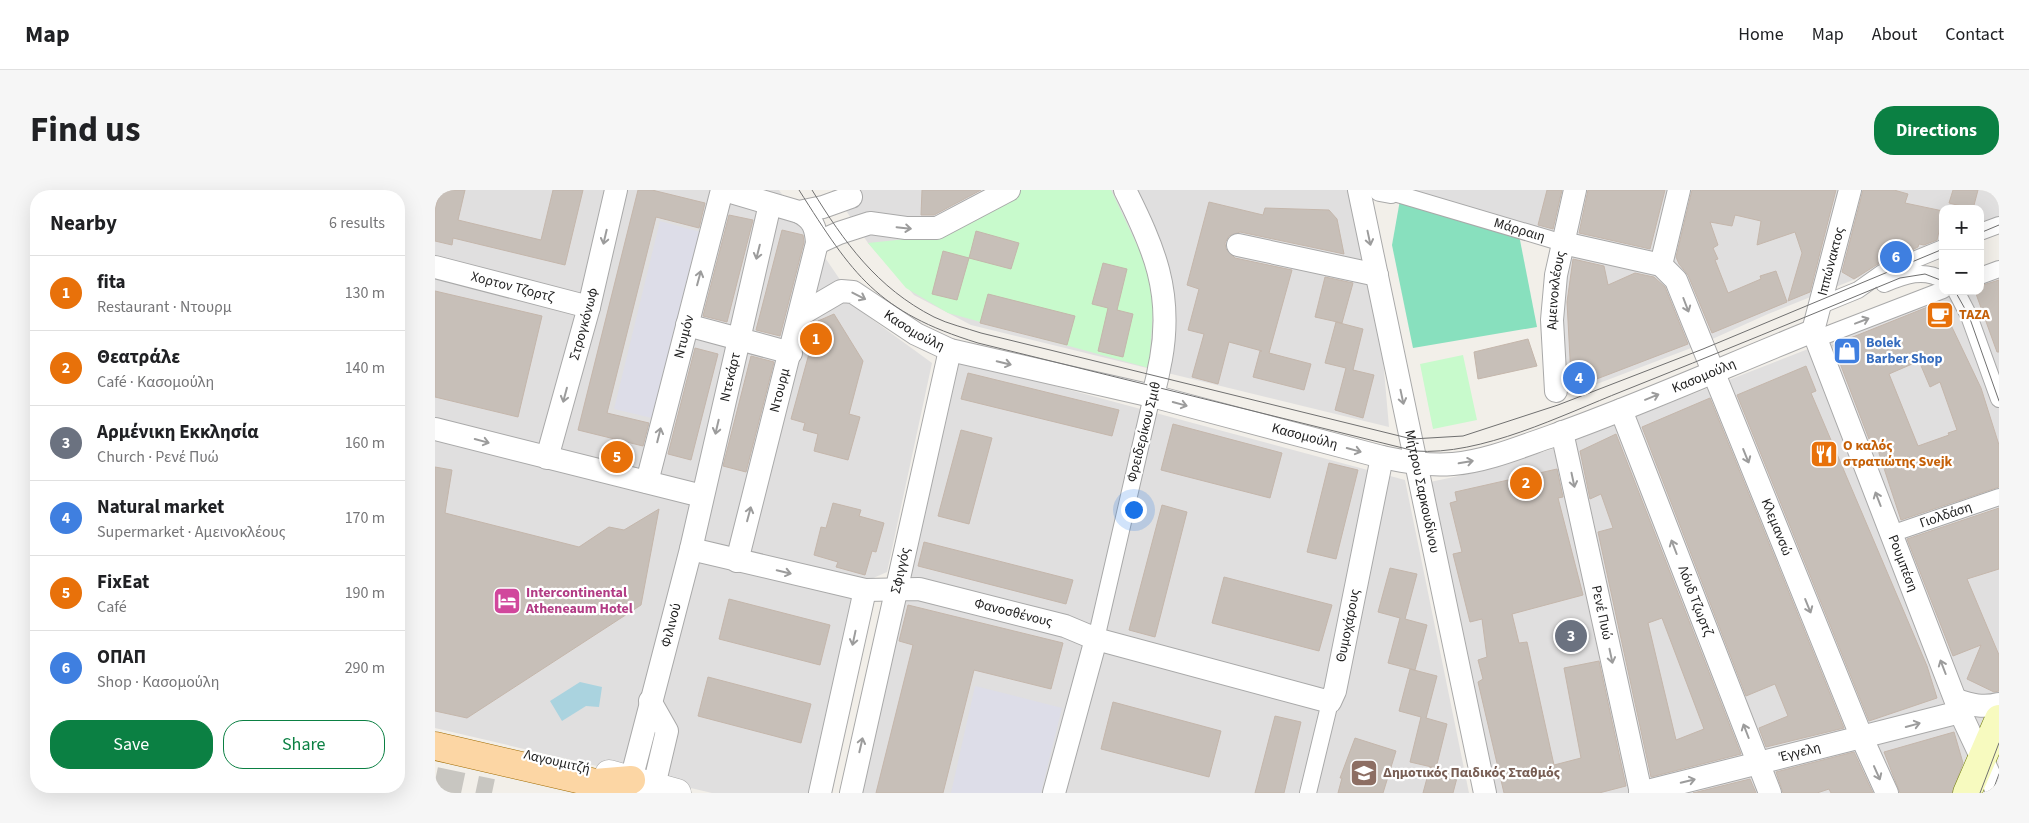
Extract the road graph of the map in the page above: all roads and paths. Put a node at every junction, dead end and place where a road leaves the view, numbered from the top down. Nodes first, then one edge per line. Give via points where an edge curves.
1 (616, 190) edge
2 (723, 190) edge
3 (1009, 190) edge
4 (1125, 190) edge
5 (1359, 190) edge
6 (1575, 190) edge
7 (1679, 190) edge
8 (1850, 190) edge
9 (1388, 191) edge
10 (850, 192) edge
11 (770, 204) junction
12 (799, 212) junction
13 (869, 223) junction
14 (1999, 225) edge
15 (1984, 231) edge
16 (817, 243) junction
17 (1563, 243) junction
18 (1238, 245) dead end
19 (1939, 250) edge
20 (1661, 265) junction
21 (435, 267) edge
22 (1999, 269) edge
23 (1377, 275) junction
24 (1984, 275) edge
25 (1939, 278) edge
26 (1858, 290) junction
27 (1939, 291) edge
28 (1958, 295) edge
29 (1819, 306) junction
30 (589, 307) junction
31 (800, 315) junction
32 (687, 325) junction
33 (1814, 335) junction
34 (737, 338) junction
35 (951, 350) junction
36 (791, 353) junction
37 (1712, 372) junction
38 (1557, 391) dead end
39 (1151, 396) junction
40 (1999, 400) edge
41 (1621, 410) junction
42 (435, 429) edge
43 (1562, 432) junction
44 (1382, 457) junction
45 (547, 458) junction
46 (1417, 464) junction
47 (647, 482) junction
48 (702, 496) junction
49 (1999, 497) edge
50 (1891, 534) junction
51 (691, 549) junction
52 (737, 561) junction
53 (897, 589) junction
54 (865, 590) junction
55 (1096, 639) junction
56 (1330, 702) junction
57 (1999, 704) edge
58 (1958, 706) junction
59 (1999, 720) edge
60 (435, 734) edge
61 (1862, 738) junction
62 (435, 746) edge
63 (1982, 759) junction
64 (1759, 764) junction
65 (648, 789) edge
66 (820, 793) edge
67 (851, 793) edge
68 (1054, 793) edge
69 (1308, 793) edge
70 (1485, 793) edge
71 (1641, 793) edge
72 (1770, 793) edge
73 (1887, 793) edge
74 (1967, 793) edge
75 (1998, 793) edge

1 -> 30 street, Στρογκόνωφ
2 - 11 street
32 -> 2 street, Ντυμόν
13 -> 3 street via 937,228
4 - 39 street, Φρειδερίκου Σμιθ via 1155,255 1166,311 1165,337
5 -> 23 street, Μήτρου Σαρκουδίνου
6 - 17 street, Αμεινοκλέους
7 - 20 street
8 - 29 street, Ιππώνακτος
9 - 17 street, Μάρραιη
10 - 12 street via 823,207
10 - 13 street
11 - 12 street
11 -> 34 street, Ντεκάρτ
12 - 16 street via 809,217 816,228
13 - 16 street
14 - 15 street
16 - 31 street, Ντουρμ
17 - 20 street, Μάρραιη
17 - 38 street, Αμεινοκλέους via 1555,275 1551,320
18 - 23 street
19 - 26 street via 1881,273
20 -> 37 street, Κλεμανσώ via 1676,280
21 - 30 street, Χορτον Τζορτζ
22 - 24 street
23 -> 46 street, Μήτρου Σαρκουδίνου
25 - 26 street via 1916,273
26 - 29 street
33 -> 27 street, Κασομούλη
28 - 40 street via 1969,316
29 - 33 street, Ιππώνακτος
30 -> 45 street, Στρογκόνωφ
31 -> 35 street, Κασομούλη via 841,291 853,292 916,334
31 - 36 street, Ντουρμ
32 - 34 street
47 -> 32 street, Ντυμόν
33 - 37 street, Κασομούλη
50 -> 33 street, Ρουμπέση
34 - 36 street
34 -> 48 street, Ντεκάρτ
35 -> 39 street, Κασομούλη
35 - 53 street, Σφιγγός
52 -> 36 street, Ντουρμ
41 -> 37 street, Κασομούλη
37 -> 61 street, Κλεμανσώ
39 -> 44 street, Κασομούλη
39 - 55 street, Φρειδερίκου Σμιθ
41 - 43 street, Κασομούλη
64 -> 41 street, Λόυδ Τζωρτζ
42 -> 45 street
46 -> 43 street, Κασομούλη via 1473,461
43 -> 71 street, Ρενέ Πυώ
44 - 46 street, Κασομούλη
44 - 56 street, Θυμοχάρους via 1335,691
45 - 47 street
46 - 70 street, Μήτρου Σαρκουδίνου
47 - 48 street
48 - 51 street, Ντεκάρτ
49 - 50 street, Γιολδάση
58 -> 50 street, Ρουμπέση
51 - 52 street, Φανοσθένους
51 - 65 street, Φιλινού via 650,701
52 -> 54 street, Φανοσθένους
53 - 54 street, Φανοσθένους
53 - 55 street, Φανοσθένους via 919,589 956,598 1065,626
67 -> 53 street, Σφιγγός
54 -> 66 street
55 - 56 street, Φανοσθένους
55 - 68 street, Φρειδερίκου Σμιθ
56 - 69 street, Θυμοχάρους
57 - 58 street
61 -> 58 street, Έγγελη
58 - 63 street, Ρουμπέση
59 - 63 main road
60 - 65 street, Λαγουμιτζή
61 - 64 street, Έγγελη
61 -> 73 street, Κλεμανσώ
62 - 65 main road via 595,783
63 - 74 main road
63 - 75 street, Ρουμπέση
71 -> 64 street, Έγγελη
64 - 72 street, Λόυδ Τζωρτζ

